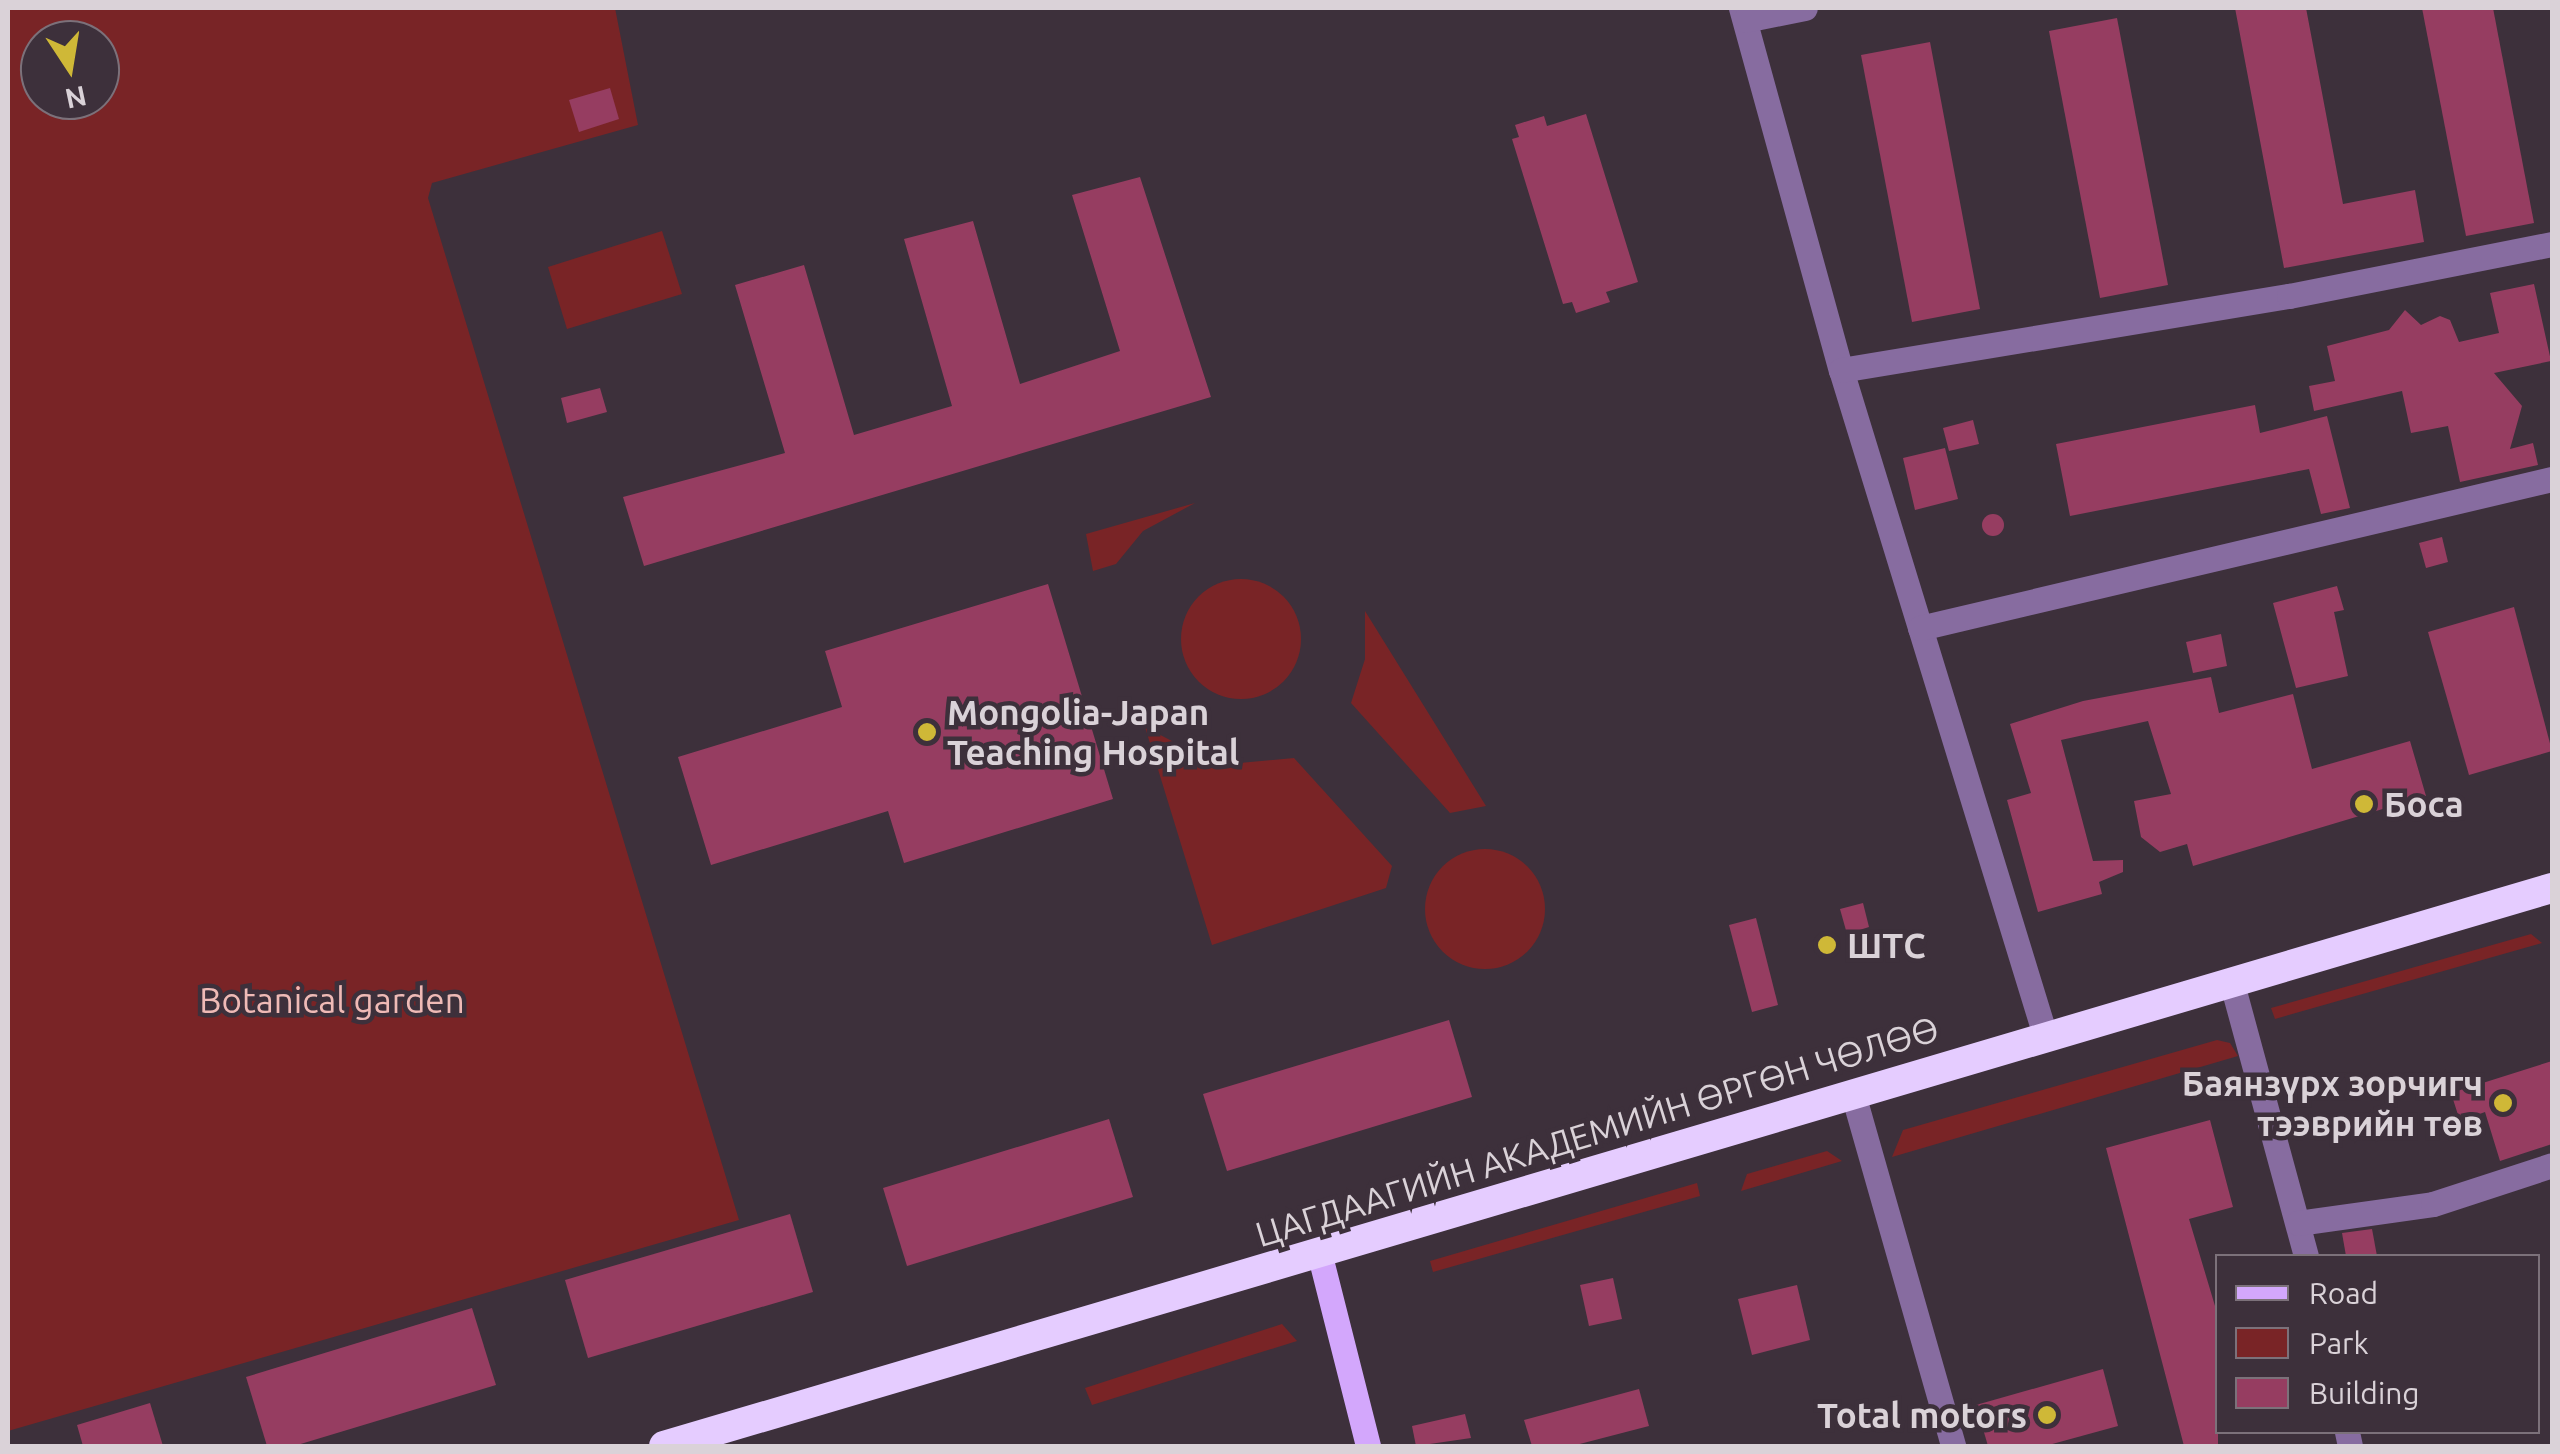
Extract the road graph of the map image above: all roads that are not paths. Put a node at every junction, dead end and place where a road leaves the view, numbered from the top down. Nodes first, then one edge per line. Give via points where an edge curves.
1 (1804, 8) edge
2 (1743, 14) edge
3 (2552, 244) edge
4 (1841, 370) junction
5 (2552, 479) edge
6 (1920, 628) junction
7 (2552, 888) edge
8 (2231, 980) junction
9 (2045, 1036) junction
10 (1852, 1094) junction
11 (2552, 1165) edge
12 (2298, 1223) junction
13 (1319, 1252) junction
14 (2306, 1254) edge
15 (664, 1446) edge
16 (1368, 1446) edge
17 (1954, 1446) edge

1 - 2 street
2 - 4 street
3 - 4 street via 2289,296
4 - 6 street
5 - 6 street
6 - 9 street
7 - 8 highway, ЦАГДААГИЙН АКАДЕМИЙН ӨРГӨН ЧӨЛӨӨ
8 - 9 highway, ЦАГДААГИЙН АКАДЕМИЙН ӨРГӨН ЧӨЛӨӨ
8 - 12 street
9 - 10 highway, ЦАГДААГИЙН АКАДЕМИЙН ӨРГӨН ЧӨЛӨӨ
10 - 13 highway, ЦАГДААГИЙН АКАДЕМИЙН ӨРГӨН ЧӨЛӨӨ
10 - 17 street
11 - 12 street via 2433,1204
12 - 14 street
13 - 15 highway, ЦАГДААГИЙН АКАДЕМИЙН ӨРГӨН ЧӨЛӨӨ
13 - 16 main road

